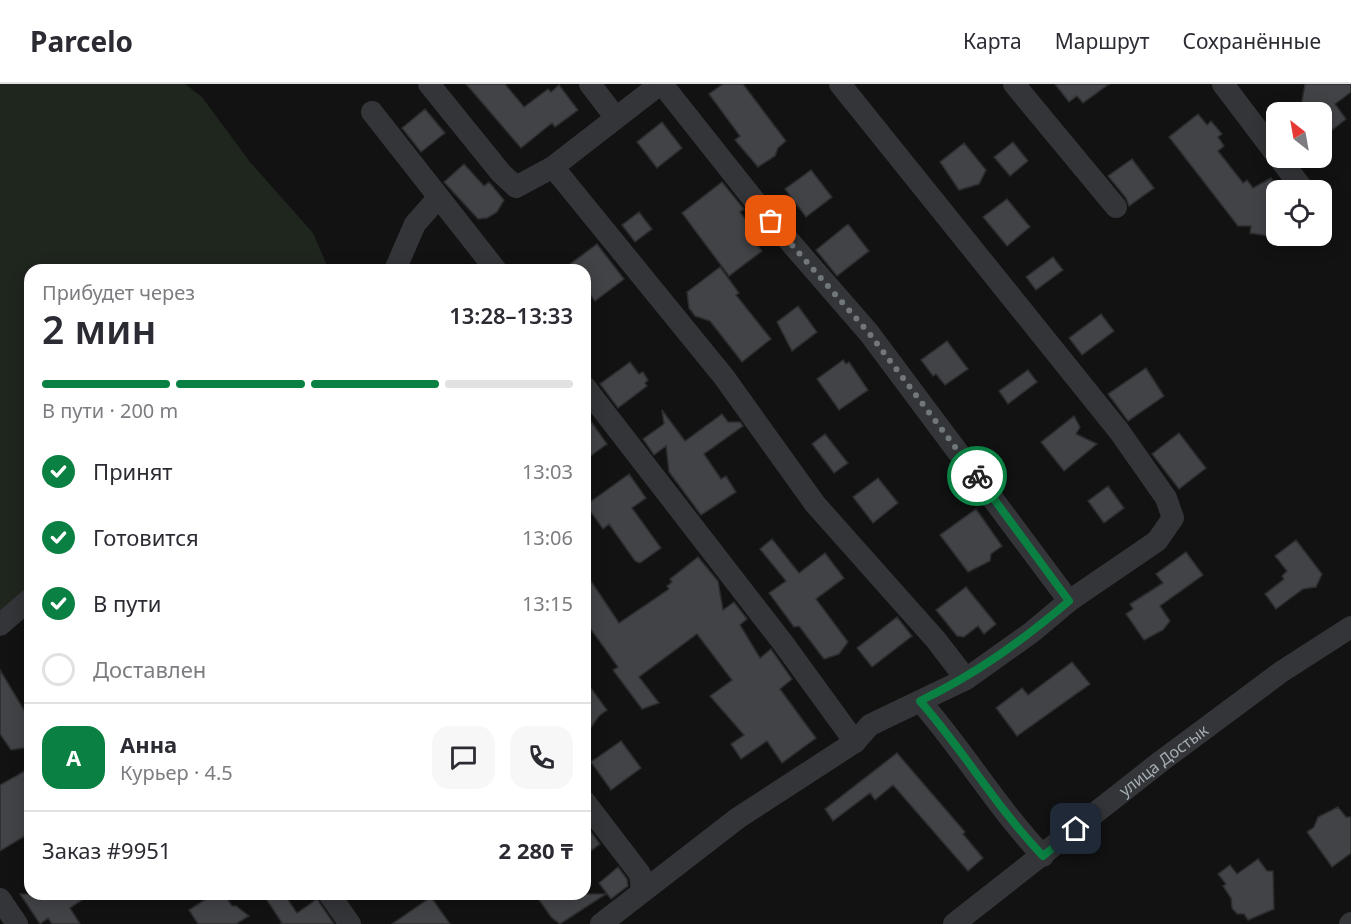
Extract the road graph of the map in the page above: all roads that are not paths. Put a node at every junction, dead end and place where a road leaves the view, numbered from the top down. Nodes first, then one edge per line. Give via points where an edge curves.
1 (429, 84) edge
2 (590, 84) edge
3 (661, 84) edge
4 (840, 84) edge
5 (1014, 84) edge
6 (1223, 84) edge
7 (372, 112) dead end
8 (616, 118) junction
9 (1266, 140) edge
10 (553, 168) junction
11 (438, 198) junction
12 (1116, 207) dead end
13 (398, 264) edge
14 (491, 264) edge
15 (591, 395) edge
16 (1069, 601) junction
17 (24, 604) edge
18 (0, 626) edge
19 (1351, 627) edge
20 (966, 679) junction
21 (920, 701) junction
22 (855, 742) junction
23 (591, 810) edge
24 (1043, 856) junction
25 (642, 892) junction
26 (0, 898) edge
27 (333, 900) edge
28 (346, 923) edge
29 (17, 924) edge
30 (601, 924) edge
31 (954, 924) edge

1 - 10 street via 516,187
2 - 8 street
3 - 8 street
3 - 16 street via 764,212 869,333
4 - 16 street via 1119,431 1166,498 1173,518 1157,541
5 - 12 street
6 - 9 street
7 - 11 street
8 - 10 street
10 - 20 street via 724,377 815,504
11 - 13 street via 415,224
11 - 14 street
15 - 22 street
16 - 20 street
17 - 18 street
19 - 24 street, улица Достык via 1272,679 1160,762
20 - 21 street
21 - 22 street via 870,725
21 - 24 street via 1015,827
22 - 25 street via 738,818
23 - 25 street via 640,874
24 - 31 street, улица Достык
25 - 30 street
26 - 29 street
27 - 28 street

